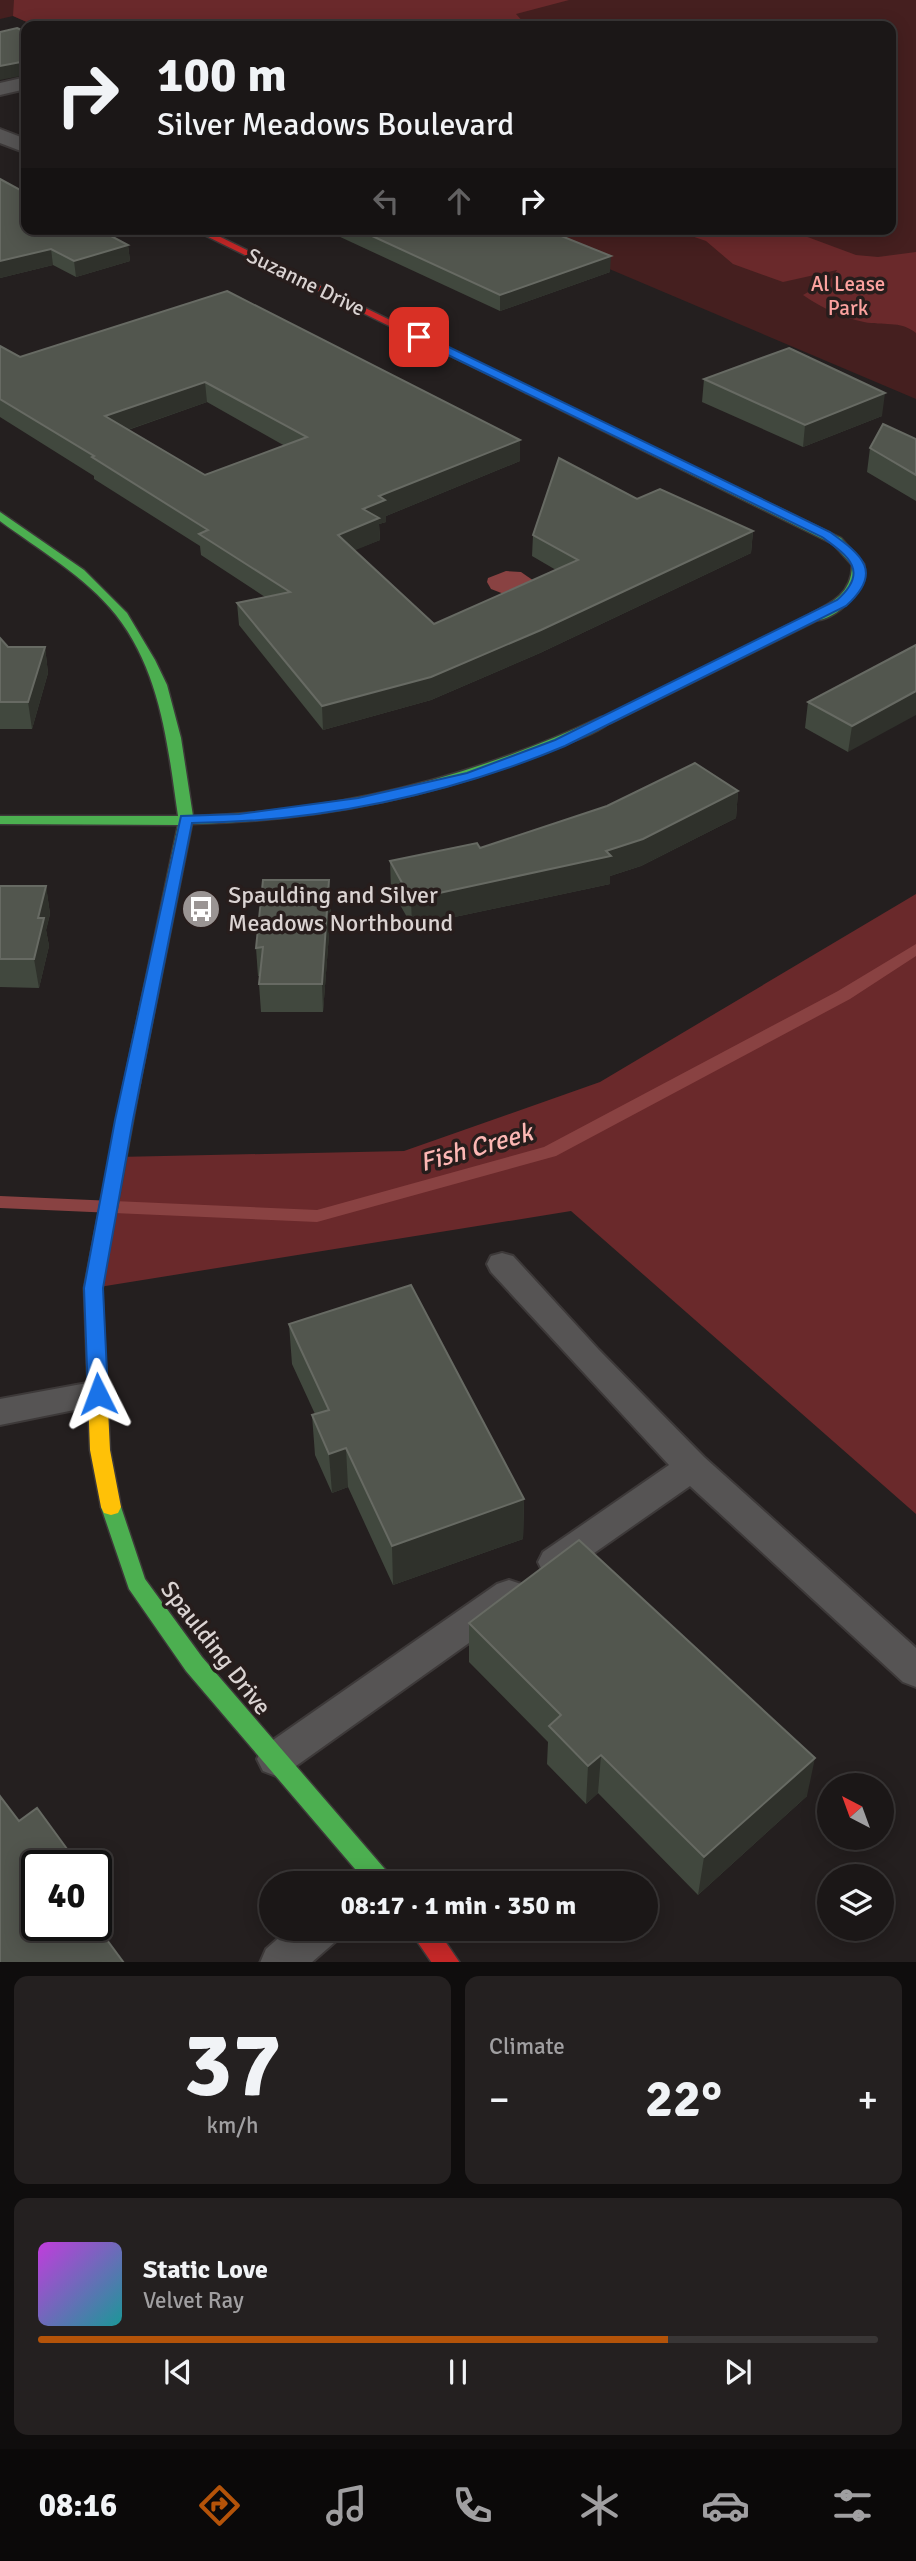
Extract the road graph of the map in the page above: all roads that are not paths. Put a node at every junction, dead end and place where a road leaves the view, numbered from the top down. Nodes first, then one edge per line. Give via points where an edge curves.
1 (21, 84) edge
2 (0, 89) edge
3 (0, 135) edge
4 (21, 145) edge
5 (208, 235) edge
6 (0, 516) edge
7 (186, 819) junction
8 (0, 820) edge
9 (502, 1264) dead end
10 (98, 1394) junction
11 (0, 1412) edge
12 (692, 1467) junction
13 (916, 1671) edge
14 (276, 1759) junction
15 (370, 1871) edge
16 (305, 1941) edge
17 (431, 1941) edge
18 (280, 1962) edge
19 (448, 1962) edge

1 - 2 street
3 - 4 street
5 - 7 street, Suzanne Drive via 790,515 845,545 859,568 853,592 841,603 518,761 471,777 358,803 239,818
6 - 7 street, Spaulding Drive via 79,573 121,613 169,705
7 - 8 street
7 - 10 street, Spaulding Drive via 93,1288
9 - 12 lane
10 - 11 lane
10 - 14 street, Spaulding Drive via 100,1450 114,1522 136,1583 194,1664
12 - 13 lane
12 - 14 lane
14 - 15 street, Spaulding Drive
16 - 18 lane
17 - 19 street

